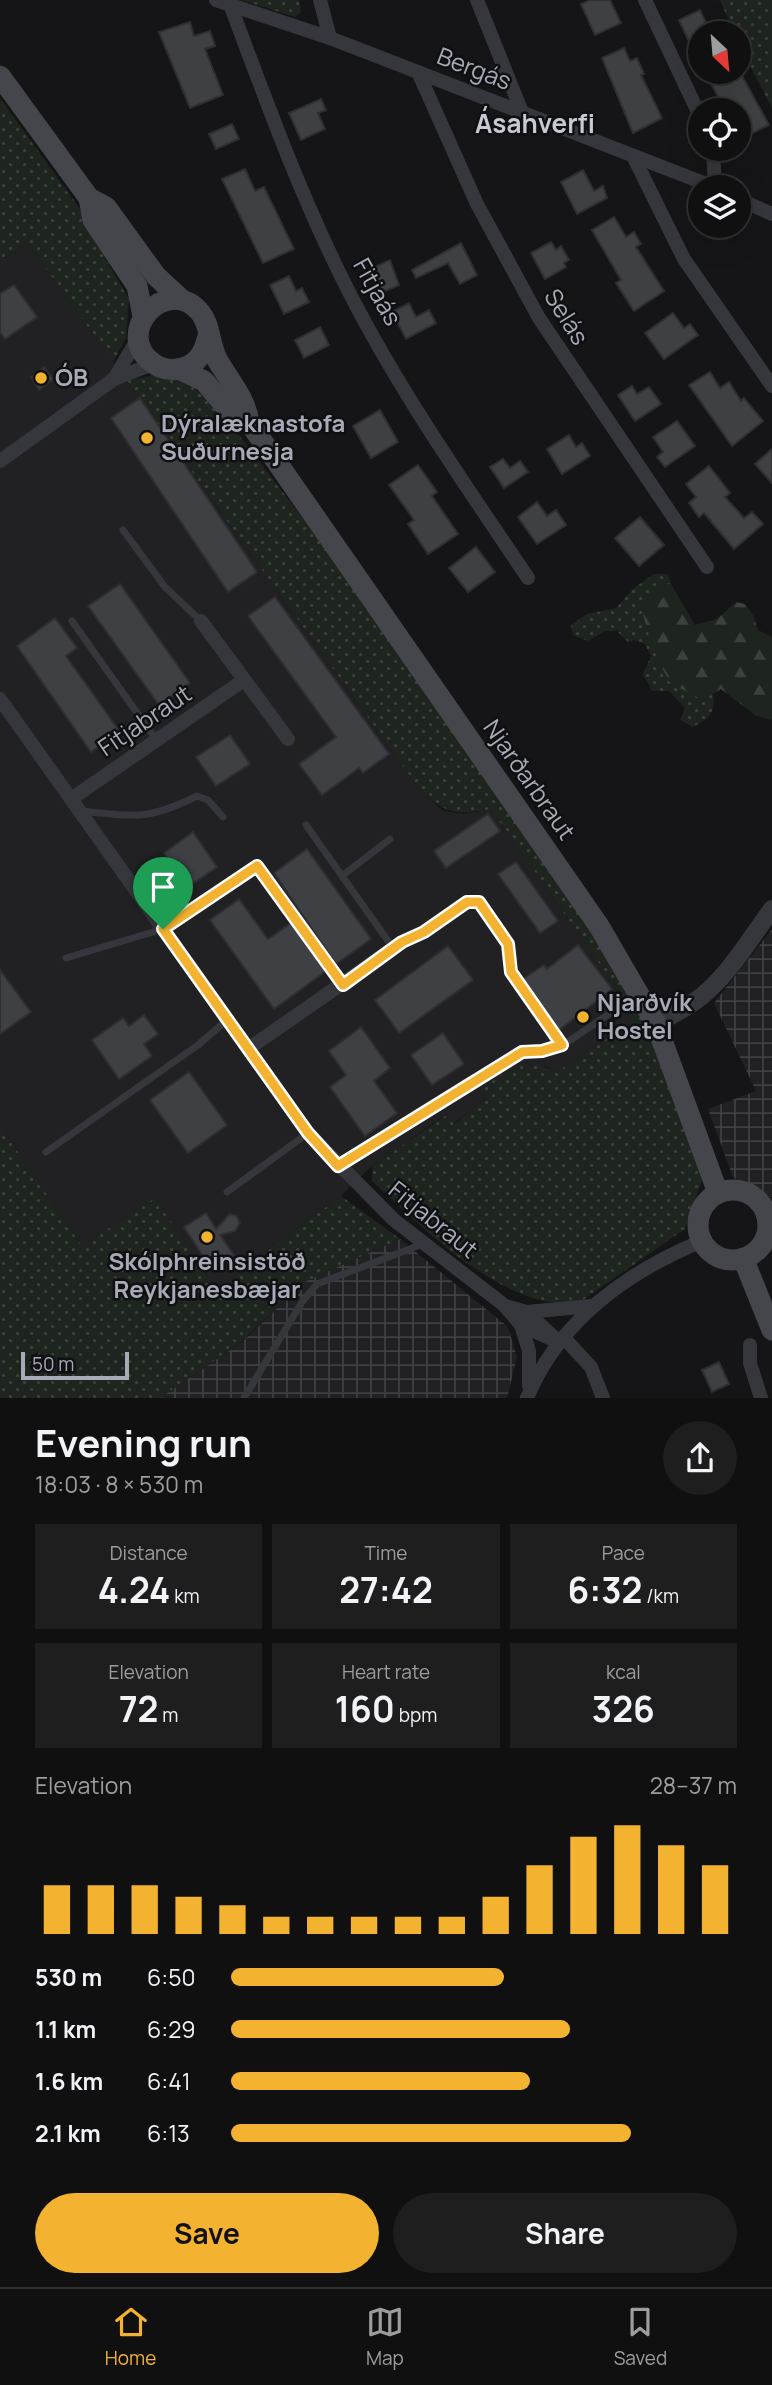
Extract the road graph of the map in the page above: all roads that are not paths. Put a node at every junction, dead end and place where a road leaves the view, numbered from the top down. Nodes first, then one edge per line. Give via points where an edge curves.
1 (216, 0) edge
2 (320, 0) edge
3 (477, 0) edge
4 (645, 0) edge
5 (231, 7) junction
6 (330, 38) junction
7 (418, 72) junction
8 (0, 76) edge
9 (691, 98) edge
10 (522, 112) junction
11 (634, 156) junction
12 (688, 177) edge
13 (89, 198) junction
14 (751, 205) edge
15 (772, 214) edge
16 (182, 300) junction
17 (143, 316) junction
18 (208, 336) junction
19 (138, 338) junction
20 (153, 364) junction
21 (179, 369) junction
22 (114, 379) junction
23 (772, 387) edge
24 (249, 422) junction
25 (0, 461) edge
26 (123, 530) dead end
27 (707, 567) dead end
28 (528, 578) dead end
29 (72, 621) dead end
30 (201, 621) joint
31 (244, 680) junction
32 (0, 699) edge
33 (288, 739) dead end
34 (157, 742) junction
35 (75, 805) junction
36 (223, 817) dead end
37 (306, 825) dead end
38 (390, 839) dead end
39 (342, 876) junction
40 (772, 909) edge
41 (163, 929) junction
42 (397, 946) junction
43 (66, 958) dead end
44 (343, 985) junction
45 (618, 1008) dead end
46 (228, 1019) junction
47 (656, 1024) junction
48 (562, 1045) junction
49 (248, 1049) junction
50 (474, 1081) joint
51 (308, 1133) junction
52 (46, 1152) dead end
53 (338, 1166) junction
54 (227, 1192) dead end
55 (718, 1193) junction
56 (769, 1215) edge
57 (702, 1241) junction
58 (423, 1243) junction
59 (743, 1258) junction
60 (591, 1306) junction
61 (524, 1319) junction
62 (772, 1330) edge
63 (562, 1341) junction
64 (750, 1345) dead end
65 (528, 1395) edge
66 (244, 1398) edge
67 (603, 1398) edge
68 (761, 1398) edge

1 - 5 street, Bergás
2 - 6 street
3 - 10 street
4 - 9 street
5 - 6 street, Bergás
5 - 28 street, Fitjaás via 282,144 342,277 426,426
6 - 7 street, Bergás
7 - 10 street, Bergás
7 - 27 street, Selás via 477,204 538,318
8 - 13 main road, Njarðarbraut
10 - 11 street, Bergás
11 - 12 street, Bergás
11 - 23 street via 684,259
13 - 16 main road, Njarðarbraut via 106,207 156,276
13 - 17 main road, Njarðarbraut via 93,220 137,286
14 - 15 street
16 - 17 main road via 160,302
16 - 18 main road, Njarðarbraut via 201,313
17 - 19 main road, Njarðarbraut
18 - 21 main road via 200,357
18 - 24 main road, Njarðarbraut via 216,358 246,404
19 - 20 main road
19 - 22 street
20 - 21 main road, Njarðarbraut
20 - 22 street
21 - 24 main road, Njarðarbraut via 204,381 233,415
22 - 25 street
24 - 47 main road, Njarðarbraut via 599,926
26 - 30 lane via 165,587
29 - 34 lane
30 - 31 street
31 - 33 street
31 - 34 street, Fitjabraut
32 - 35 street, Fitjabraut
34 - 35 street, Fitjabraut
35 - 36 lane via 140,816 163,812 197,796 208,800
35 - 41 street, Fitjabraut
37 - 39 lane
38 - 39 lane
39 - 42 lane
40 - 47 street via 735,961 704,993
41 - 43 lane
41 - 44 lane via 257,866
41 - 46 street, Fitjabraut
42 - 44 street
42 - 48 lane via 467,902 479,902 508,944 511,972
44 - 49 street
45 - 48 lane
46 - 49 street, Fitjabraut
46 - 52 lane
47 - 55 main road, Njarðarbraut
48 - 50 lane via 522,1052
49 - 51 street, Fitjabraut
50 - 53 street
51 - 53 street, Fitjabraut
51 - 54 lane
53 - 58 street, Fitjabraut
55 - 56 main road via 747,1194
55 - 57 main road via 698,1219
56 - 59 main road via 760,1246
57 - 59 main road via 715,1255
57 - 60 street via 638,1272
58 - 61 street, Fitjabraut
58 - 66 lane via 317,1284
59 - 62 main road
60 - 61 street
60 - 63 street
61 - 63 street, Fitjabraut
61 - 65 street, Fitjabraut
63 - 65 street
63 - 67 street via 591,1367
64 - 68 street via 750,1363

